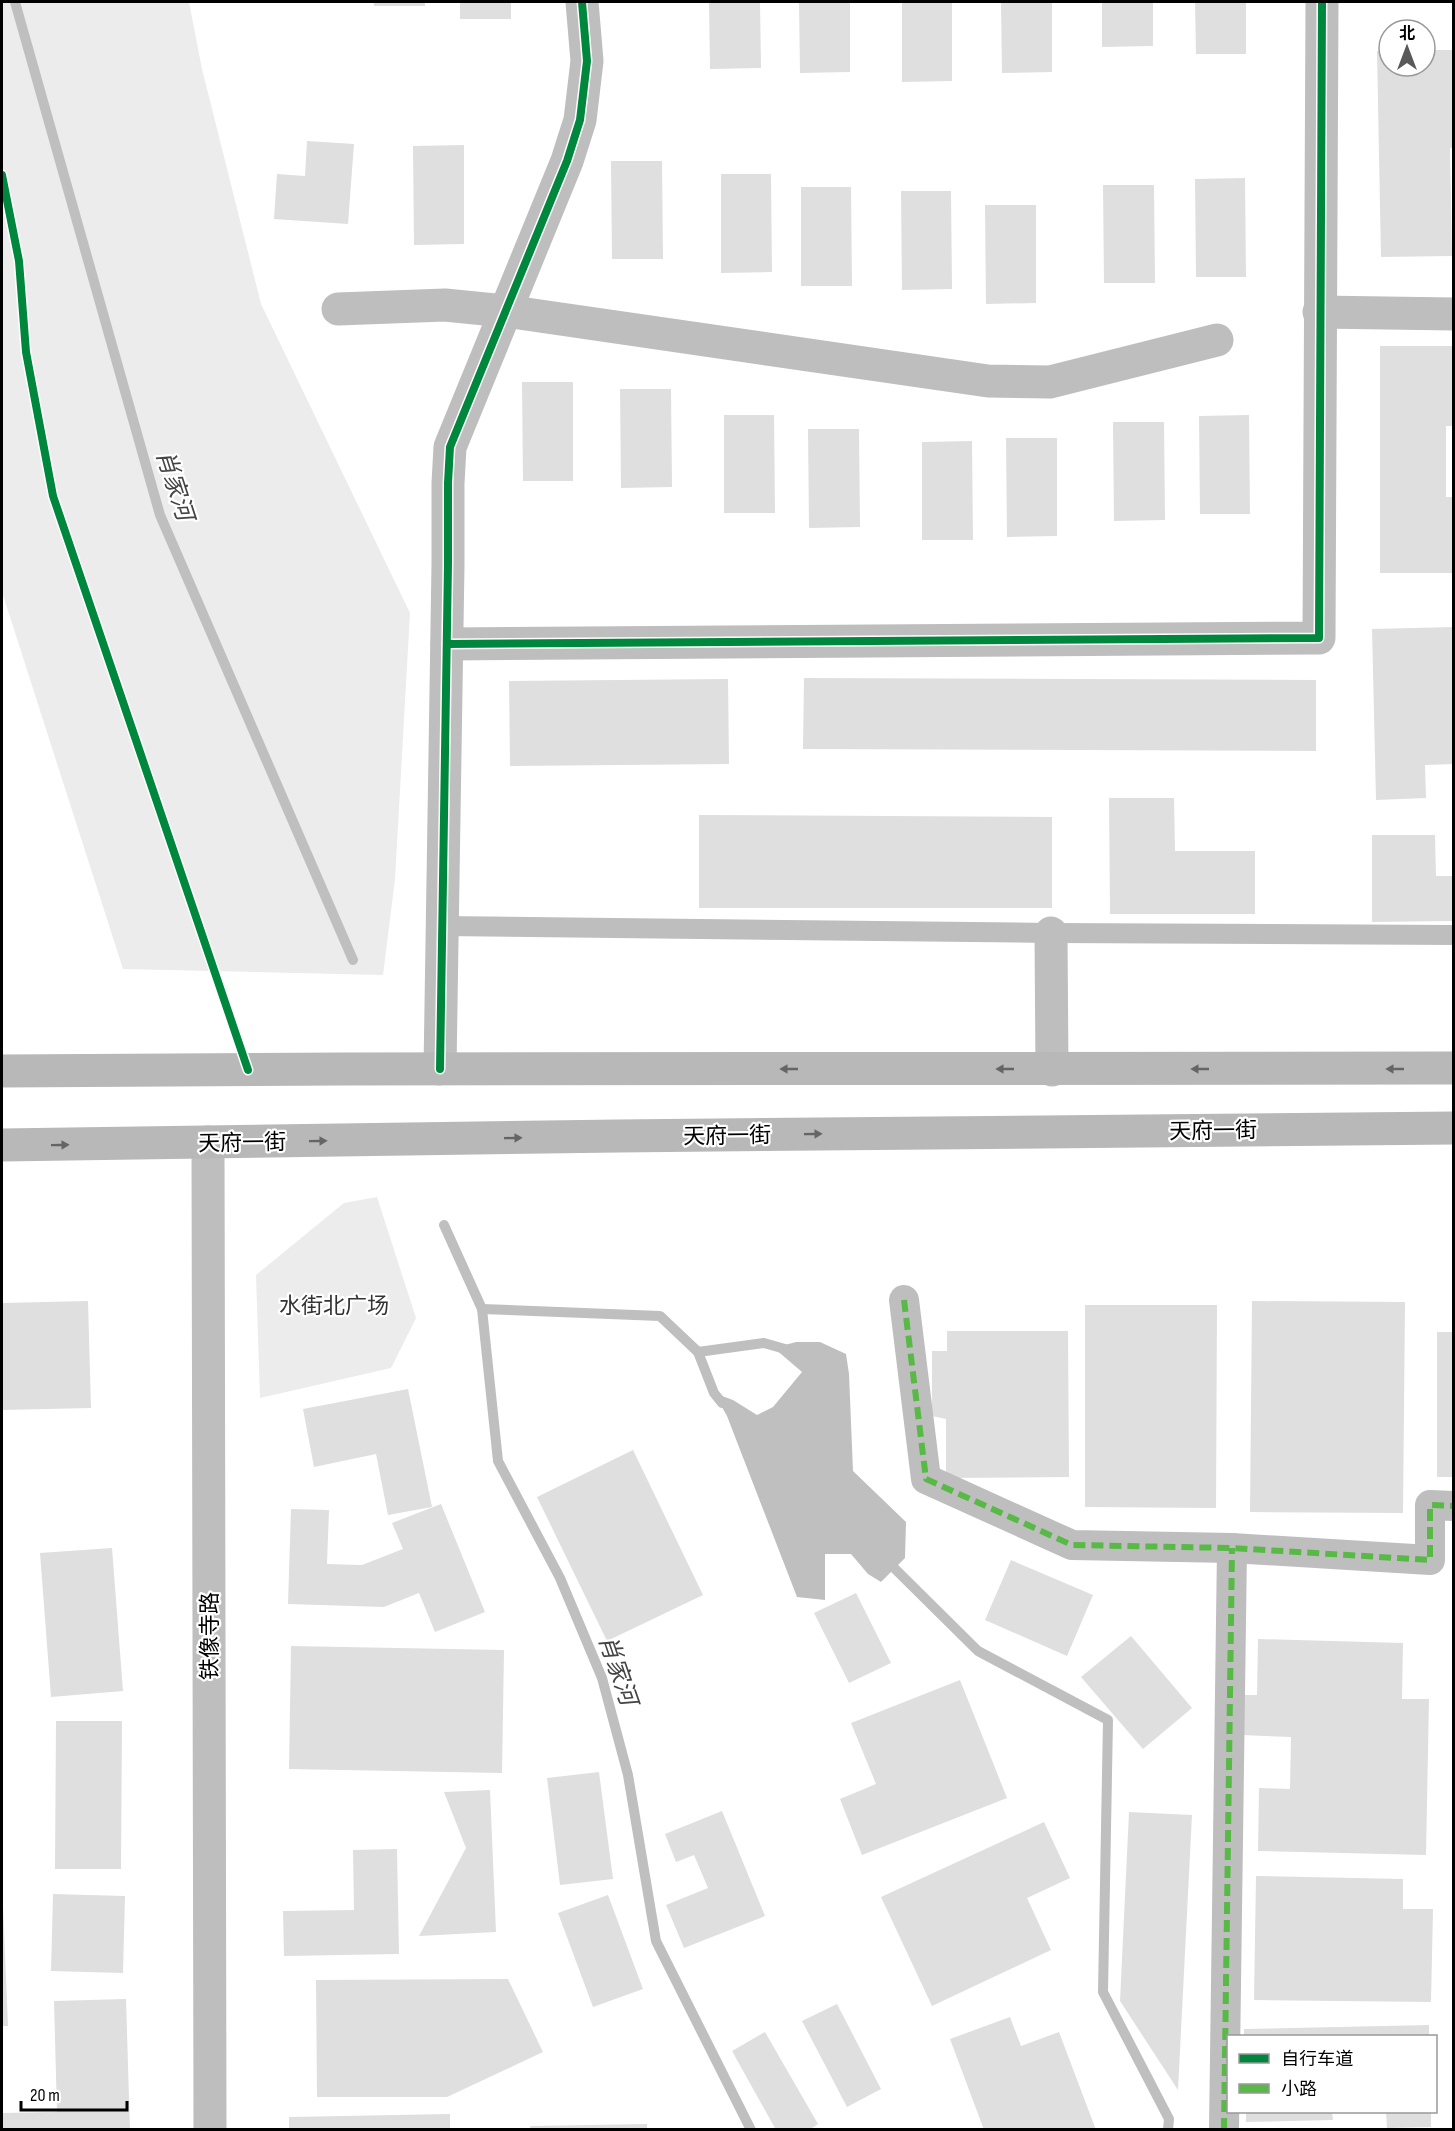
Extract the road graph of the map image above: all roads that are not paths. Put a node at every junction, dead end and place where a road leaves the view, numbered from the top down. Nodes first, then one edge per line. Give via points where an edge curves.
1 (582, 2) edge
2 (1322, 2) edge
3 (338, 309) dead end
4 (505, 311) junction
5 (1319, 312) junction
6 (1454, 314) edge
7 (1217, 340) dead end
8 (447, 644) junction
9 (442, 926) junction
10 (1051, 933) junction
11 (1454, 935) edge
12 (1454, 1068) edge
13 (440, 1069) junction
14 (1052, 1070) junction
15 (2, 1071) edge
16 (1454, 1128) edge
17 (208, 1142) junction
18 (2, 1146) edge
19 (904, 1300) dead end
20 (1454, 1506) edge
21 (1232, 1548) junction
22 (210, 2130) edge
23 (1224, 2130) edge

1 - 4 street via 587,61 580,120
2 - 5 street
3 - 4 street via 445,305
4 - 7 street via 988,381 1050,382
4 - 8 street via 450,447
5 - 6 street
5 - 8 street via 1318,638
8 - 9 street
9 - 10 lane
9 - 13 street
10 - 11 lane
10 - 14 street
12 -> 14 main road
14 -> 13 main road
13 - 15 main road
17 -> 16 main road, 天府一街
18 -> 17 main road, 天府一街
17 - 22 street, 铁像寺路
19 - 21 street via 926,1479 1072,1545
20 - 21 street via 1430,1505 1430,1560
21 - 23 street

